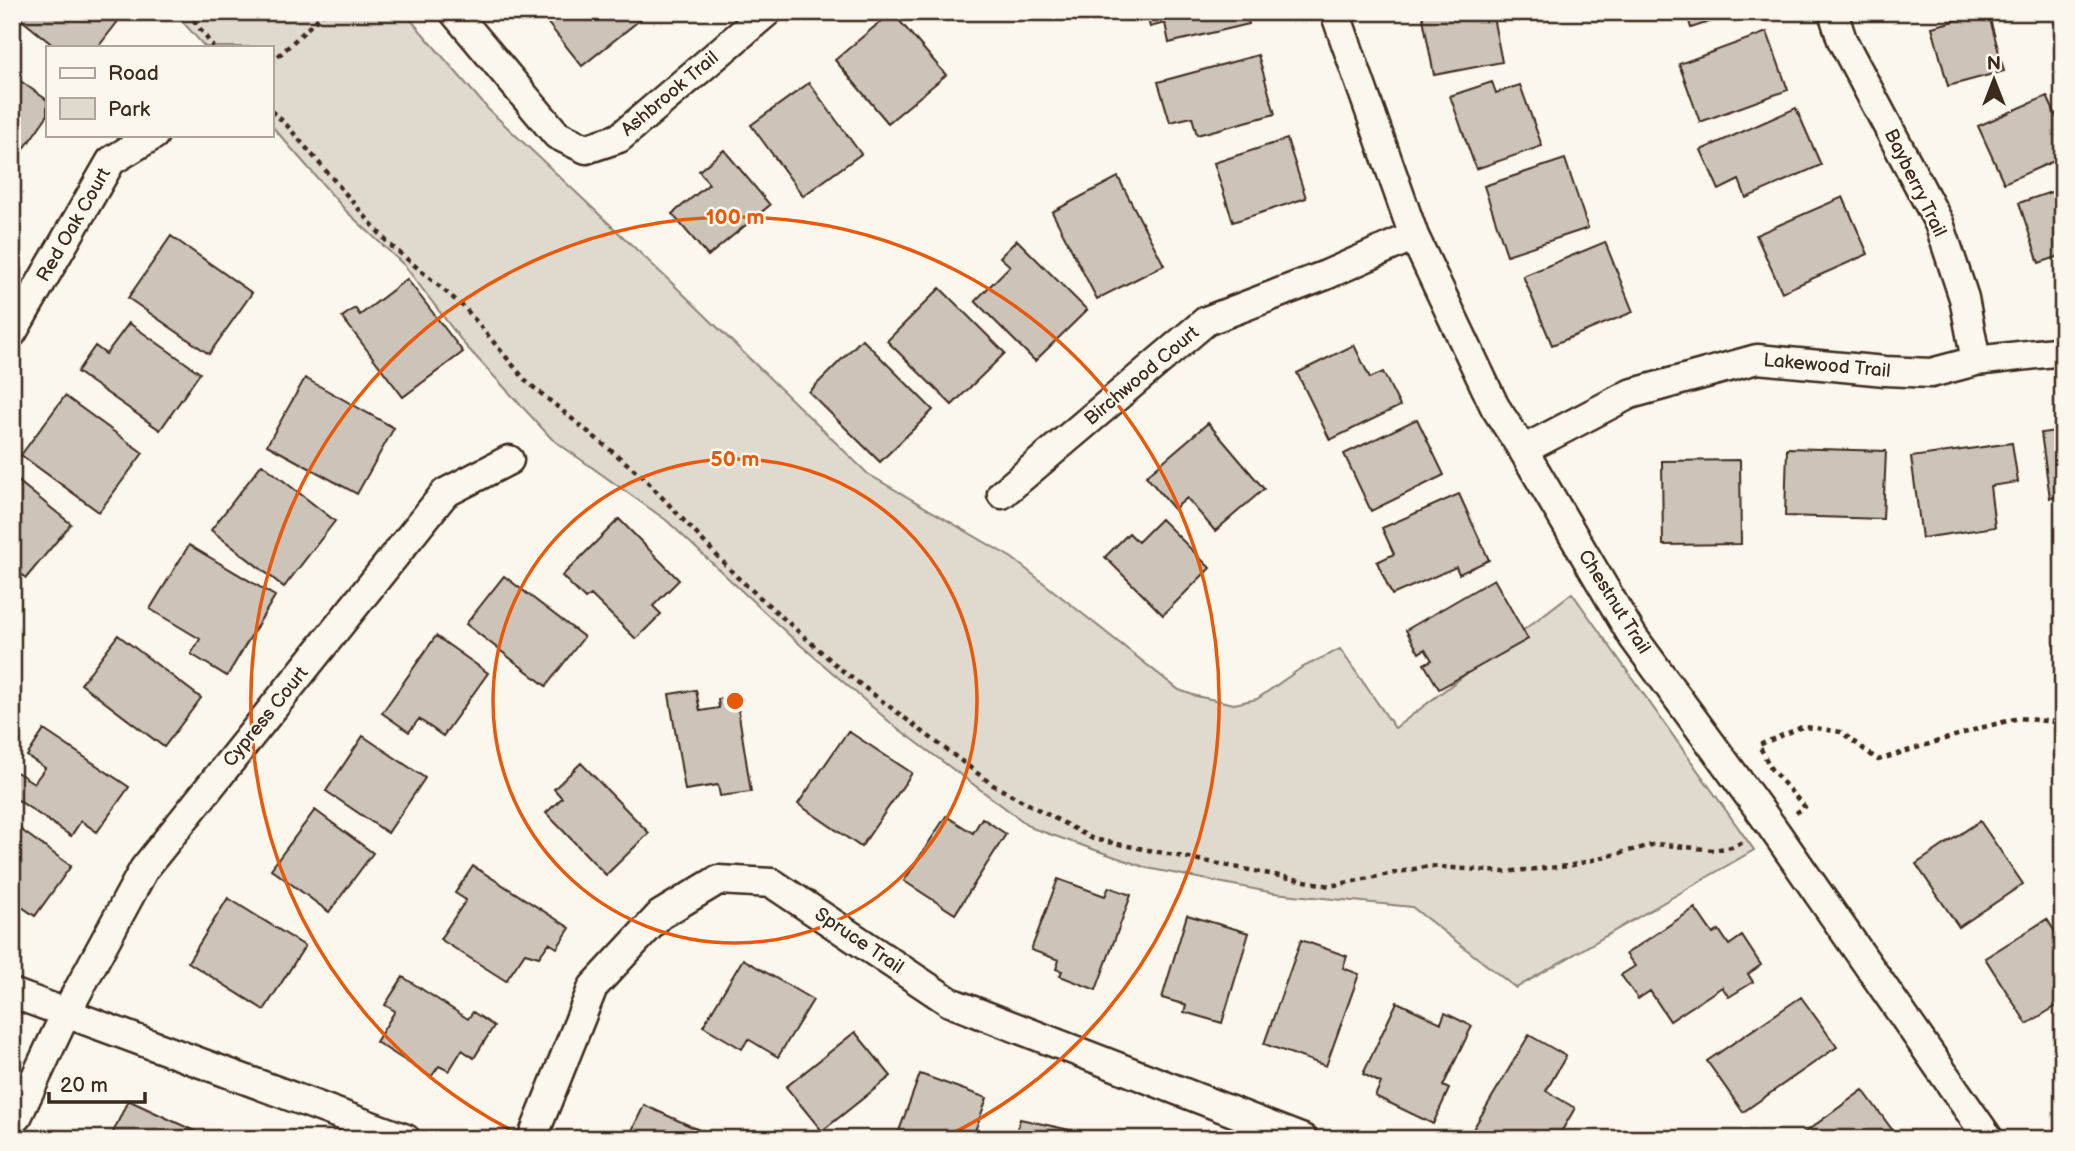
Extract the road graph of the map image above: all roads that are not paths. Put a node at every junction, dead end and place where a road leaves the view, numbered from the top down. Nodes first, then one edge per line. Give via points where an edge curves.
1 (454, 12) edge
2 (768, 12) edge
3 (1335, 12) edge
4 (1833, 12) edge
5 (152, 136) edge
6 (1414, 236) junction
7 (12, 333) edge
8 (2063, 351) edge
9 (1976, 361) junction
10 (1523, 450) junction
11 (509, 460) dead end
12 (1002, 494) dead end
13 (12, 993) edge
14 (66, 1013) junction
15 (12, 1122) edge
16 (406, 1139) edge
17 (532, 1139) edge
18 (1303, 1139) edge
19 (1989, 1139) edge

1 - 2 street, Ashbrook Trail via 557,135 586,149 619,138
3 - 6 street, Chestnut Trail
4 - 9 street, Bayberry Trail via 1842,40 1939,223 1964,298
5 - 7 street, Red Oak Court via 111,161
6 - 10 street, Chestnut Trail via 1495,407
6 - 12 street, Birchwood Court via 1206,321
8 - 9 street, Lakewood Trail
9 - 10 street, Lakewood Trail via 1931,373 1757,359 1630,394
10 - 19 street, Chestnut Trail via 1633,638 1772,827
11 - 14 street, Cypress Court via 445,493 144,870
13 - 14 street
14 - 15 street, Cypress Court
14 - 16 street
17 - 18 street, Spruce Trail via 593,987 660,915 718,880 772,883 950,1002

